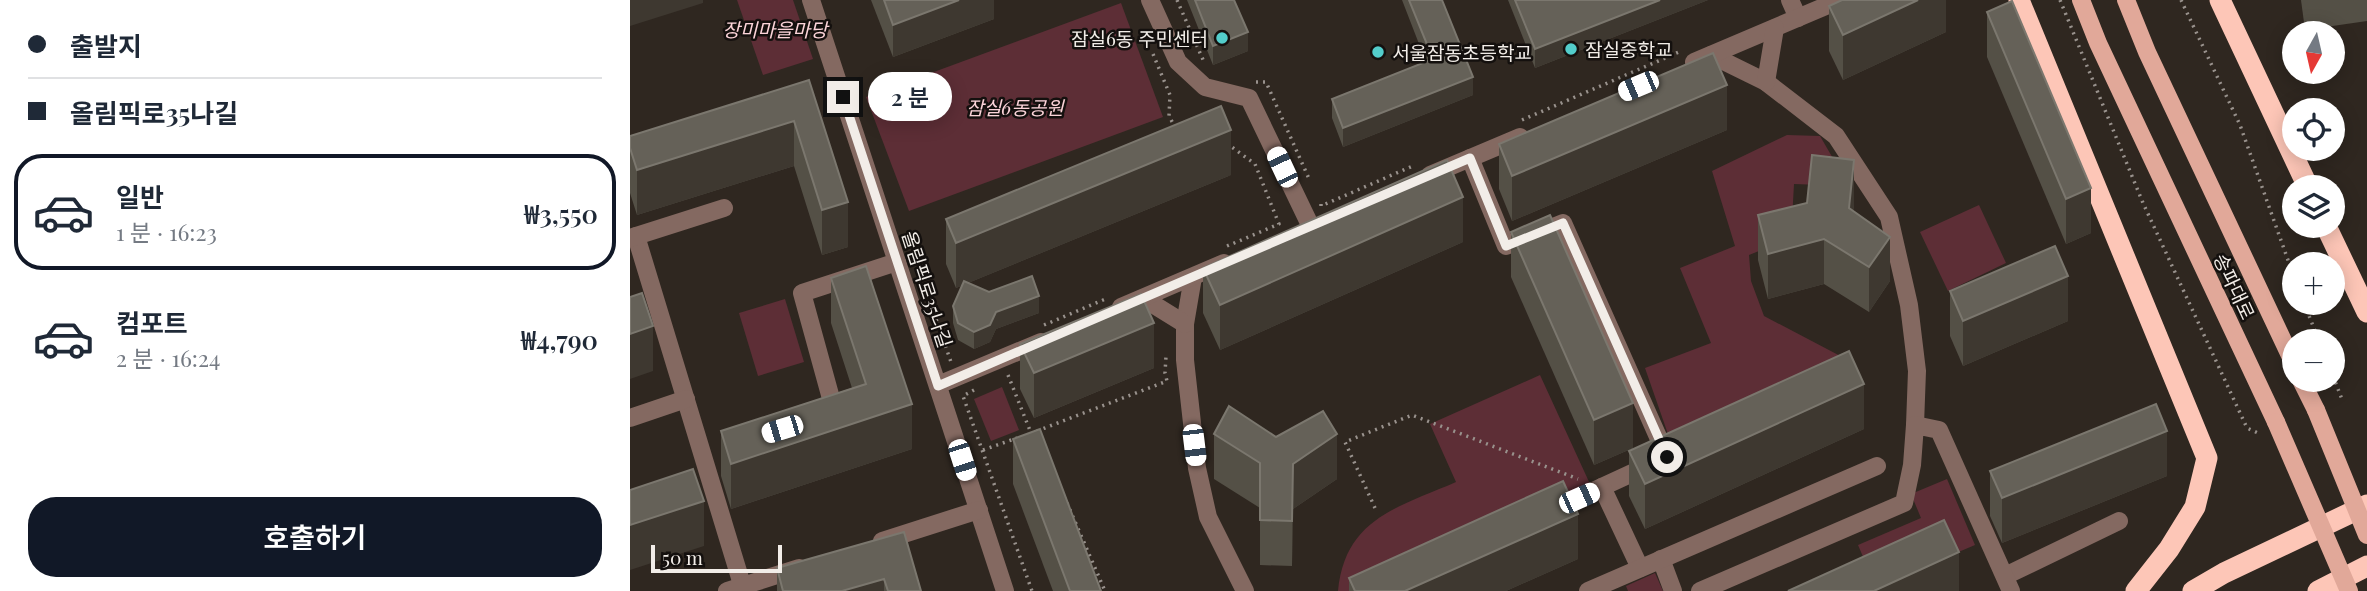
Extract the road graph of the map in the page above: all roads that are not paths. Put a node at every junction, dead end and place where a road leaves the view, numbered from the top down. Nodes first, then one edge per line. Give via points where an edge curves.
1 (811, 0) edge
2 (1150, 0) edge
3 (1790, 0) edge
4 (1840, 0) edge
5 (2019, 0) edge
6 (2081, 0) edge
7 (2126, 0) edge
8 (2220, 0) edge
9 (1798, 18) junction
10 (1775, 28) junction
11 (1711, 55) junction
12 (1673, 72) edge
13 (1766, 82) junction
14 (1533, 131) edge
15 (1470, 158) junction
16 (2302, 175) edge
17 (1409, 185) edge
18 (724, 208) dead end
19 (1311, 227) edge
20 (633, 237) edge
21 (2332, 238) edge
22 (1240, 257) edge
23 (897, 262) junction
24 (1193, 277) junction
25 (1143, 298) junction
26 (2367, 312) edge
27 (1106, 314) edge
28 (1185, 324) junction
29 (1056, 335) edge
30 (2282, 339) edge
31 (938, 386) junction
32 (2307, 392) edge
33 (686, 399) junction
34 (630, 418) edge
35 (809, 421) edge
36 (1915, 425) junction
37 (1877, 466) dead end
38 (1602, 487) junction
39 (2367, 505) edge
40 (979, 510) junction
41 (1529, 520) edge
42 (2119, 521) dead end
43 (2367, 535) edge
44 (860, 548) edge
45 (1661, 559) junction
46 (820, 561) edge
47 (2367, 566) edge
48 (1640, 568) junction
49 (2008, 583) edge
50 (738, 589) edge
51 (1005, 591) edge
52 (1245, 591) edge
53 (1588, 591) edge
54 (1673, 591) edge
55 (1700, 591) edge
56 (2136, 591) edge
57 (2193, 591) edge
58 (2318, 591) edge
59 (2349, 591) edge

1 - 23 street, 올림픽로35나길
2 - 19 street via 1178,62 1205,87 1249,98
3 - 9 street
4 - 9 street
5 - 56 highway via 2207,458 2195,507
6 - 59 main road, 송파대로, bridge
7 - 30 main road, 송파대로
8 - 16 highway
9 - 10 street
10 - 11 street
10 - 13 street
11 - 12 street
11 - 13 street
13 - 36 street via 1836,136 1889,217 1909,305 1917,371
14 - 15 street
15 - 17 street
15 - 38 street via 1506,246 1563,223 1667,457
18 - 20 street
20 - 33 street
21 - 26 highway
22 - 24 street
23 - 31 street, 올림픽로35나길
23 - 35 street via 802,293 835,413
24 - 25 street
24 - 28 street
25 - 27 street
25 - 28 street
28 - 52 street via 1191,423 1208,517
29 - 31 street
31 - 40 street, 올림픽로35나길
32 - 43 main road, bridge
33 - 34 street
33 - 50 street via 710,452
36 - 49 street via 1939,430
36 - 55 street via 1904,503
37 - 45 street
38 - 41 street
38 - 48 street
39 - 57 highway
40 - 44 street
40 - 51 street, 올림픽로35나길
42 - 49 street
45 - 48 street
45 - 54 street
46 - 50 street
47 - 58 highway
48 - 53 street

